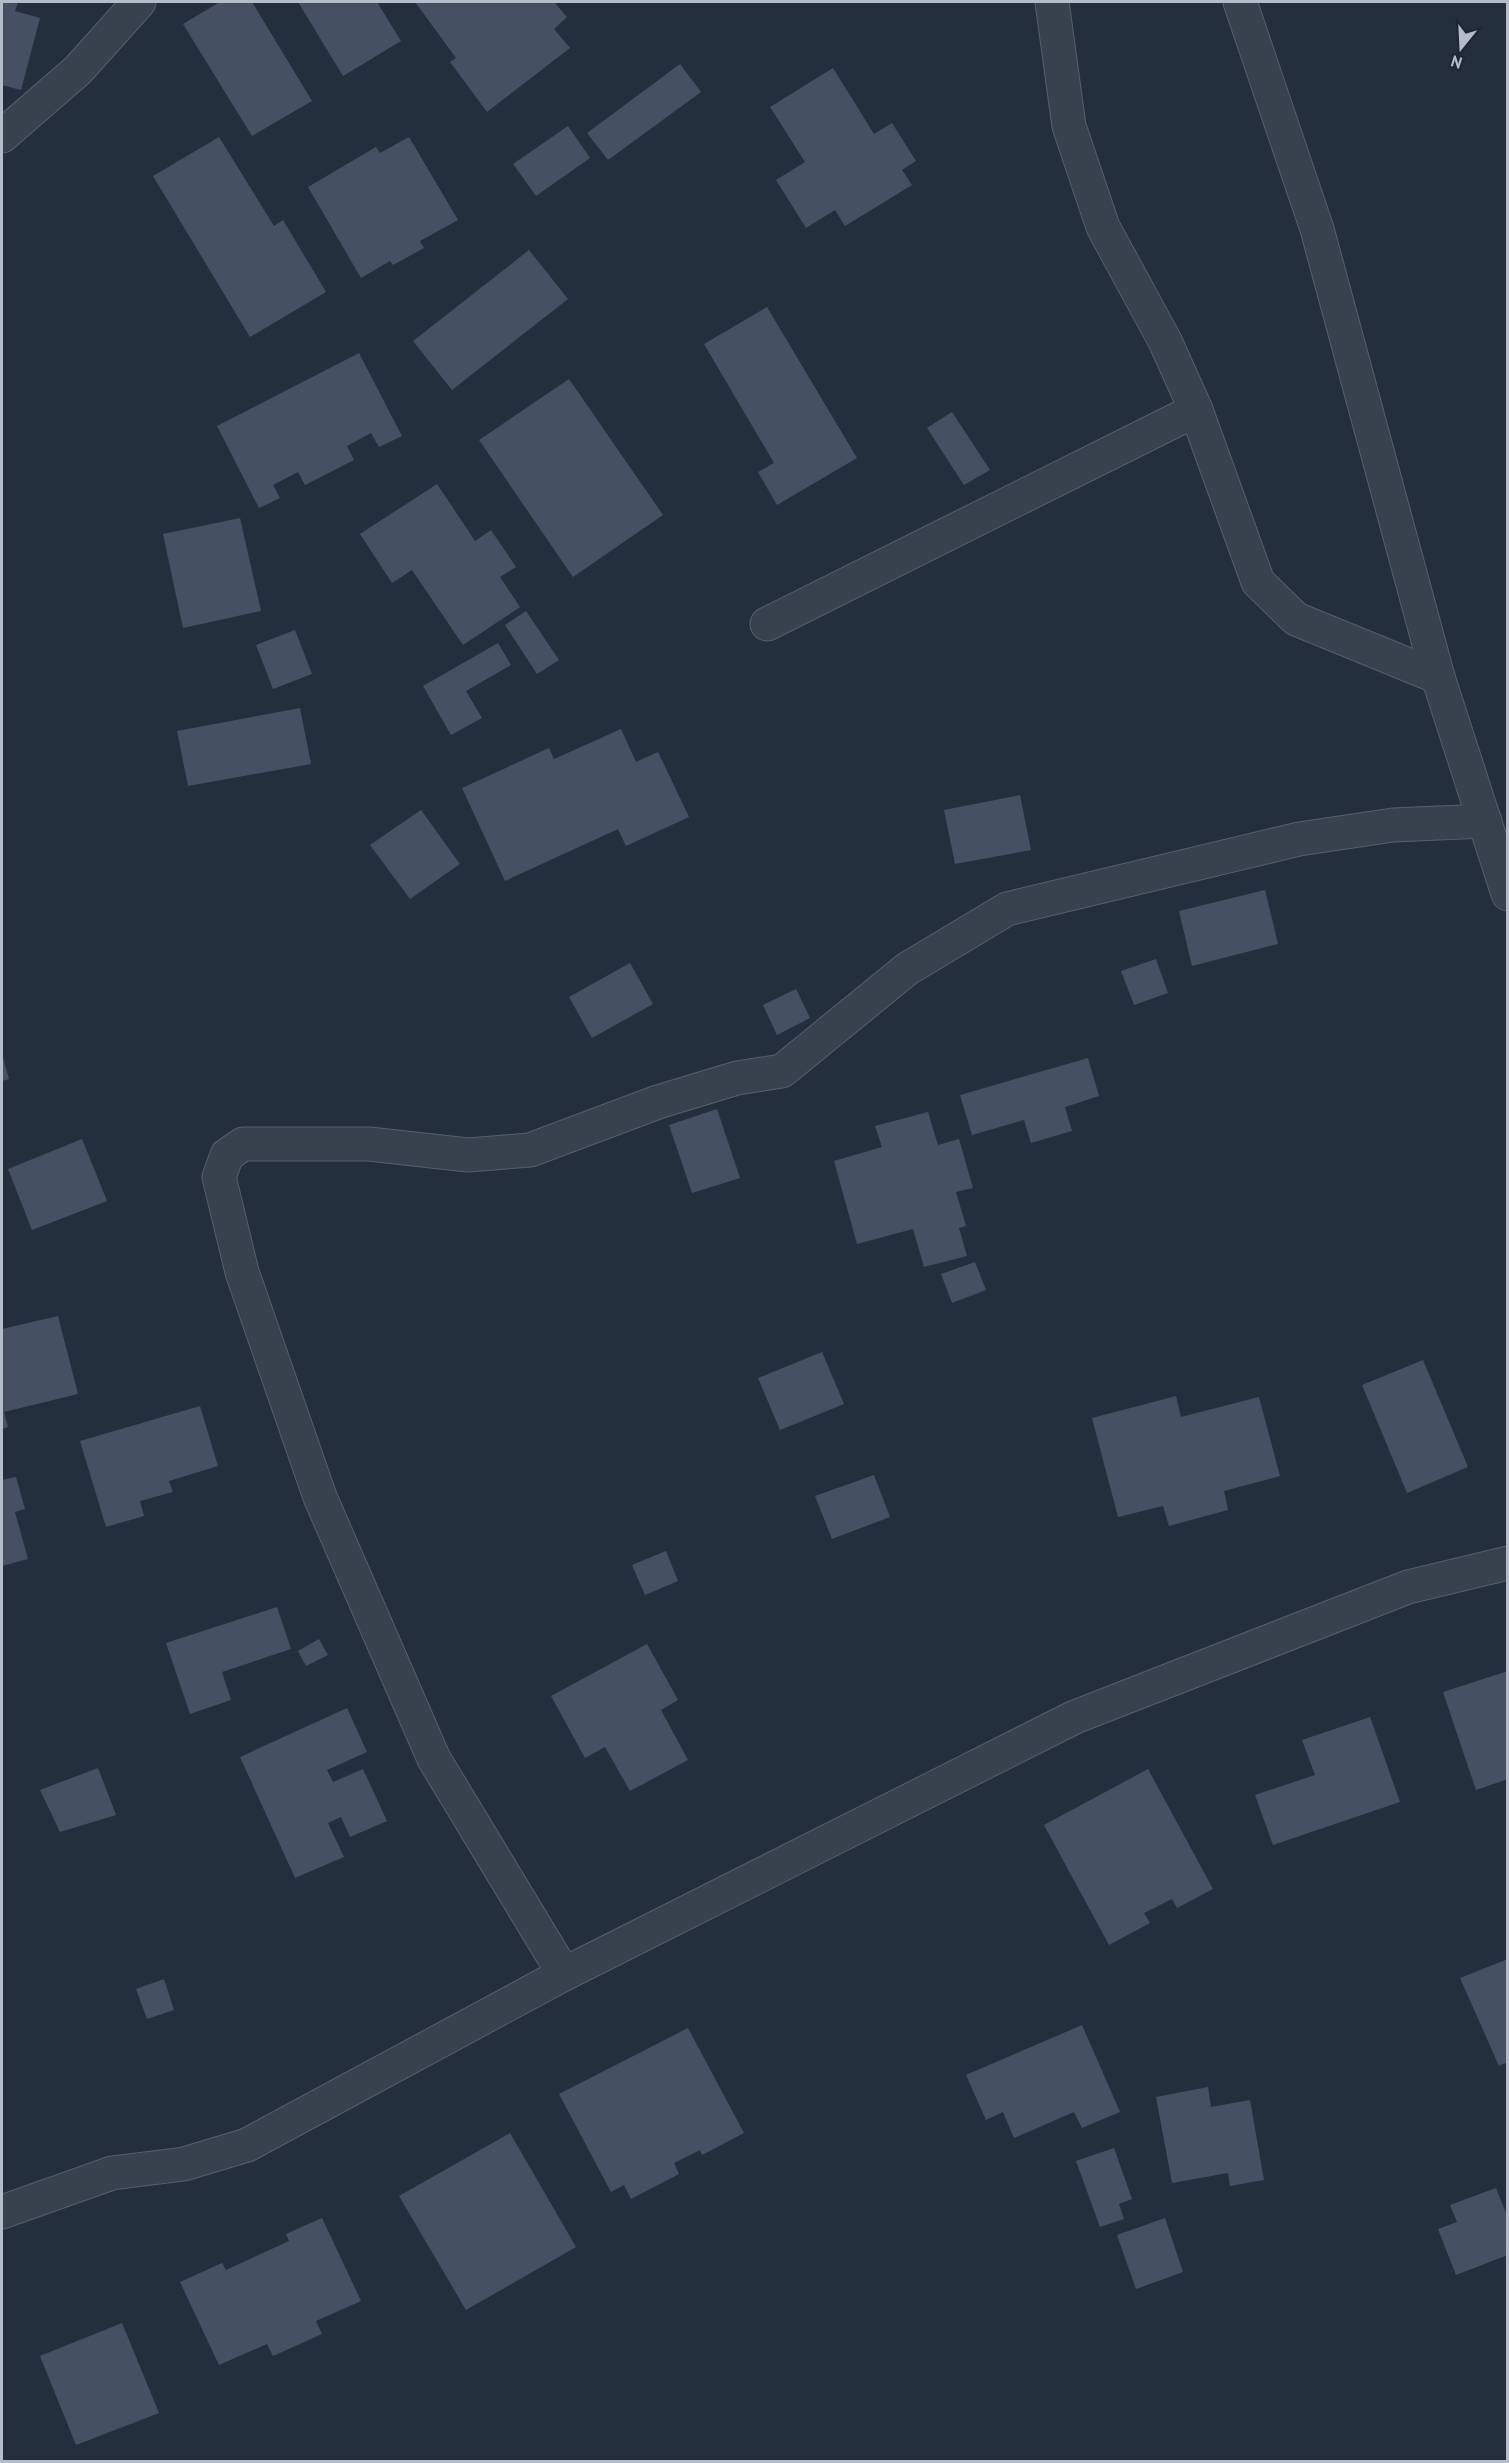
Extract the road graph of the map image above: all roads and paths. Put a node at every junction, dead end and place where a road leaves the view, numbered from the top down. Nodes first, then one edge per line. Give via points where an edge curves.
1 (139, 2) edge
2 (1052, 2) edge
3 (1240, 2) edge
4 (2, 136) edge
5 (1196, 410) junction
6 (767, 624) dead end
7 (1438, 677) junction
8 (1485, 821) junction
9 (1508, 894) edge
10 (1508, 1563) edge
11 (564, 1974) junction
12 (2, 2212) edge

1 - 4 street via 78,70
2 - 5 street via 1069,126 1103,227 1165,341
3 - 7 street via 1317,229
5 - 6 street
5 - 7 street via 1258,582 1296,619
7 - 8 street
8 - 9 street
8 - 11 street via 1393,825 1299,839 1007,909 907,969 782,1071 737,1078 658,1102 530,1150 468,1155 369,1144 243,1144 227,1155 219,1177 242,1272 320,1497 434,1760
10 - 11 street via 1408,1587 1075,1717
11 - 12 street via 247,2145 184,2164 112,2173

